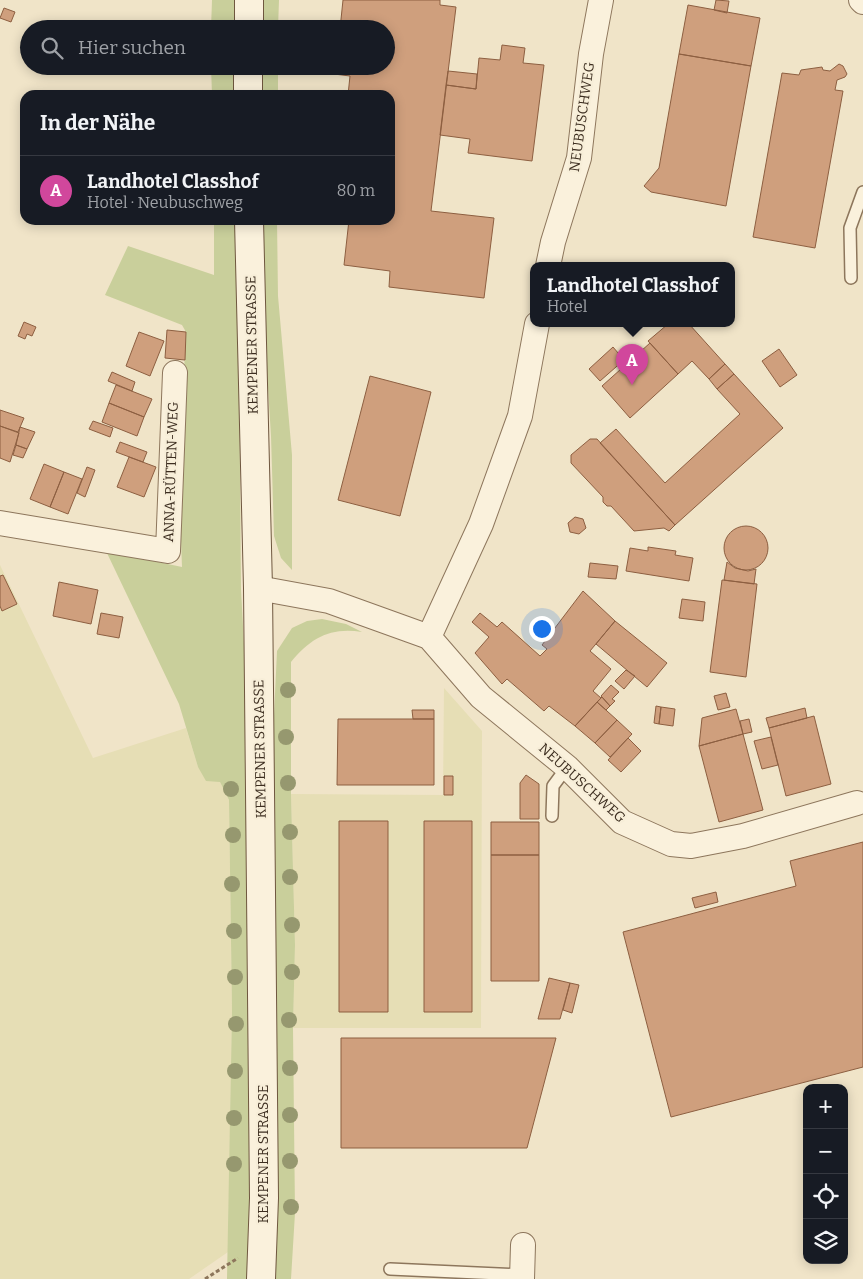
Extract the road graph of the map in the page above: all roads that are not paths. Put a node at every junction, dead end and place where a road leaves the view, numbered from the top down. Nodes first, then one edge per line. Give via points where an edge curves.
1 (249, 0) edge
2 (601, 0) edge
3 (249, 20) edge
4 (248, 75) edge
5 (248, 90) edge
6 (863, 192) edge
7 (249, 225) edge
8 (549, 262) edge
9 (851, 278) dead end
10 (536, 327) edge
11 (175, 372) dead end
12 (0, 523) edge
13 (258, 588) junction
14 (429, 638) junction
15 (567, 767) junction
16 (860, 801) edge
17 (552, 816) dead end
18 (523, 1245) dead end
19 (390, 1269) dead end
20 (522, 1277) edge
21 (261, 1279) edge

1 - 3 main road
2 - 8 street, NEUBUSCHWEG via 579,158
4 - 5 main road
6 - 9 lane via 850,228
7 - 13 main road, KEMPENER STRASSE
10 - 14 street via 520,416 480,524
11 - 12 street, ANNA-RÜTTEN-WEG via 168,551
13 - 14 street, NEUBUSCHWEG via 329,601
13 - 21 main road, KEMPENER STRASSE via 264,1198
14 - 15 street, NEUBUSCHWEG via 481,697
15 - 16 street, NEUBUSCHWEG via 622,822 680,846 743,836
15 - 17 lane via 553,786
18 - 20 street
19 - 20 lane

